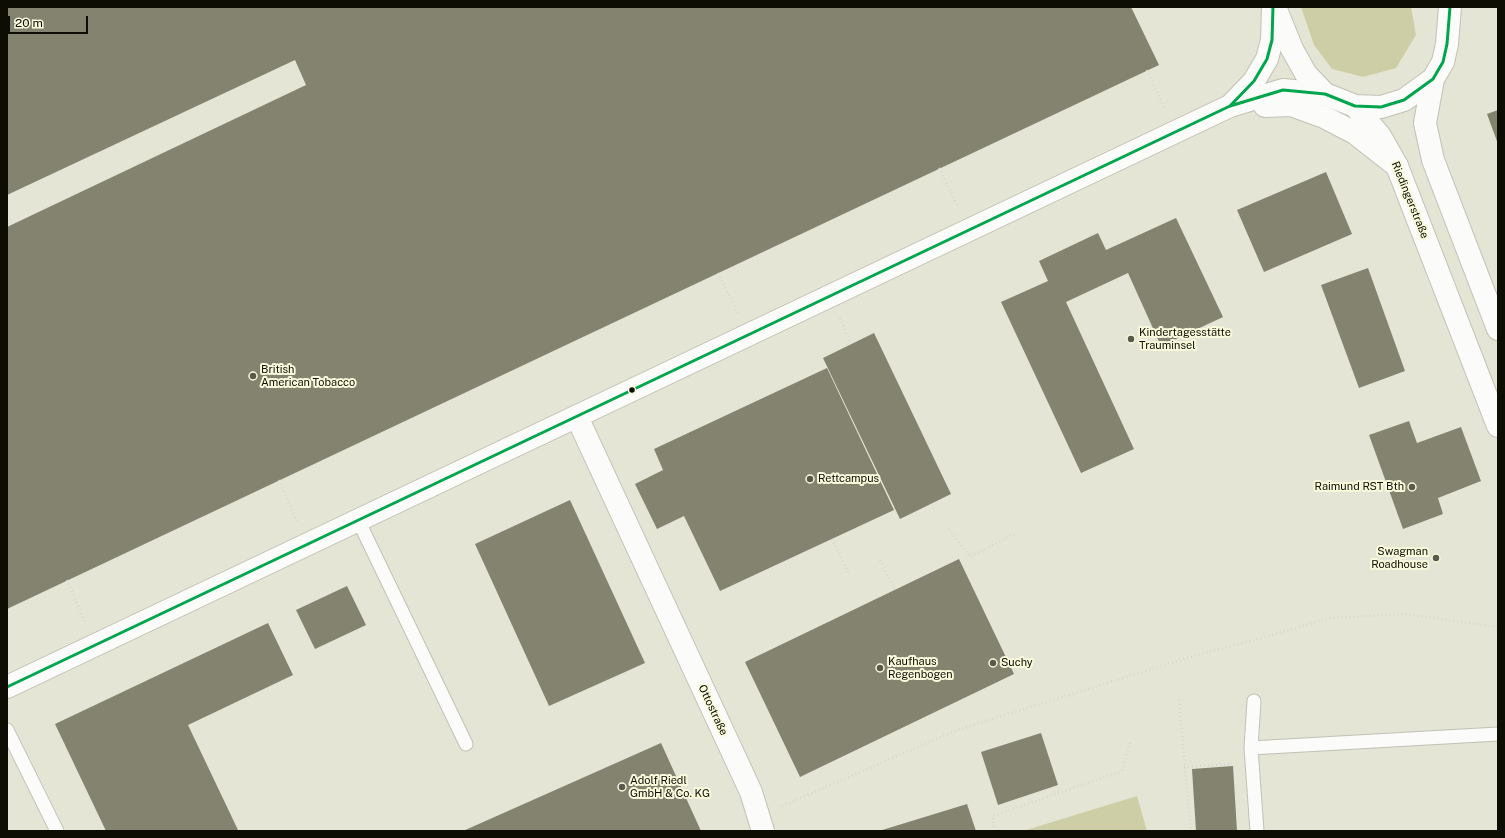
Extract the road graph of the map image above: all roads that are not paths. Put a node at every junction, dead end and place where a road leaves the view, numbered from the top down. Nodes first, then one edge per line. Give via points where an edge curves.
1 (1274, 7) edge
2 (1450, 7) edge
3 (1433, 79) junction
4 (1325, 94) junction
5 (1230, 106) junction
6 (1355, 106) junction
7 (1397, 166) junction
8 (1498, 329) edge
9 (1491, 398) edge
10 (576, 417) junction
11 (1498, 426) edge
12 (358, 520) junction
13 (7, 687) edge
14 (1254, 701) dead end
15 (7, 730) edge
16 (1498, 734) edge
17 (466, 744) dead end
18 (1252, 748) junction
19 (761, 823) edge
20 (57, 831) edge
21 (1257, 831) edge

1 - 4 street, Riedingerstraße via 1306,74
1 - 5 street via 1272,40 1267,59 1254,81
2 - 3 street via 1443,62
3 - 6 street via 1404,100 1381,106
3 - 8 street via 1425,123 1433,160
4 - 5 street via 1283,90
4 - 6 street, Riedingerstraße
5 - 7 street via 1291,105 1324,117 1355,133
5 - 10 street
6 - 7 street, Riedingerstraße via 1380,136
7 - 9 street, Riedingerstraße
9 - 11 street, Riedingerstraße
10 - 12 street
10 - 19 street, Ottostraße via 751,792
12 - 13 street
12 - 17 lane
14 - 18 lane
15 - 20 lane
16 - 18 lane
18 - 21 lane

